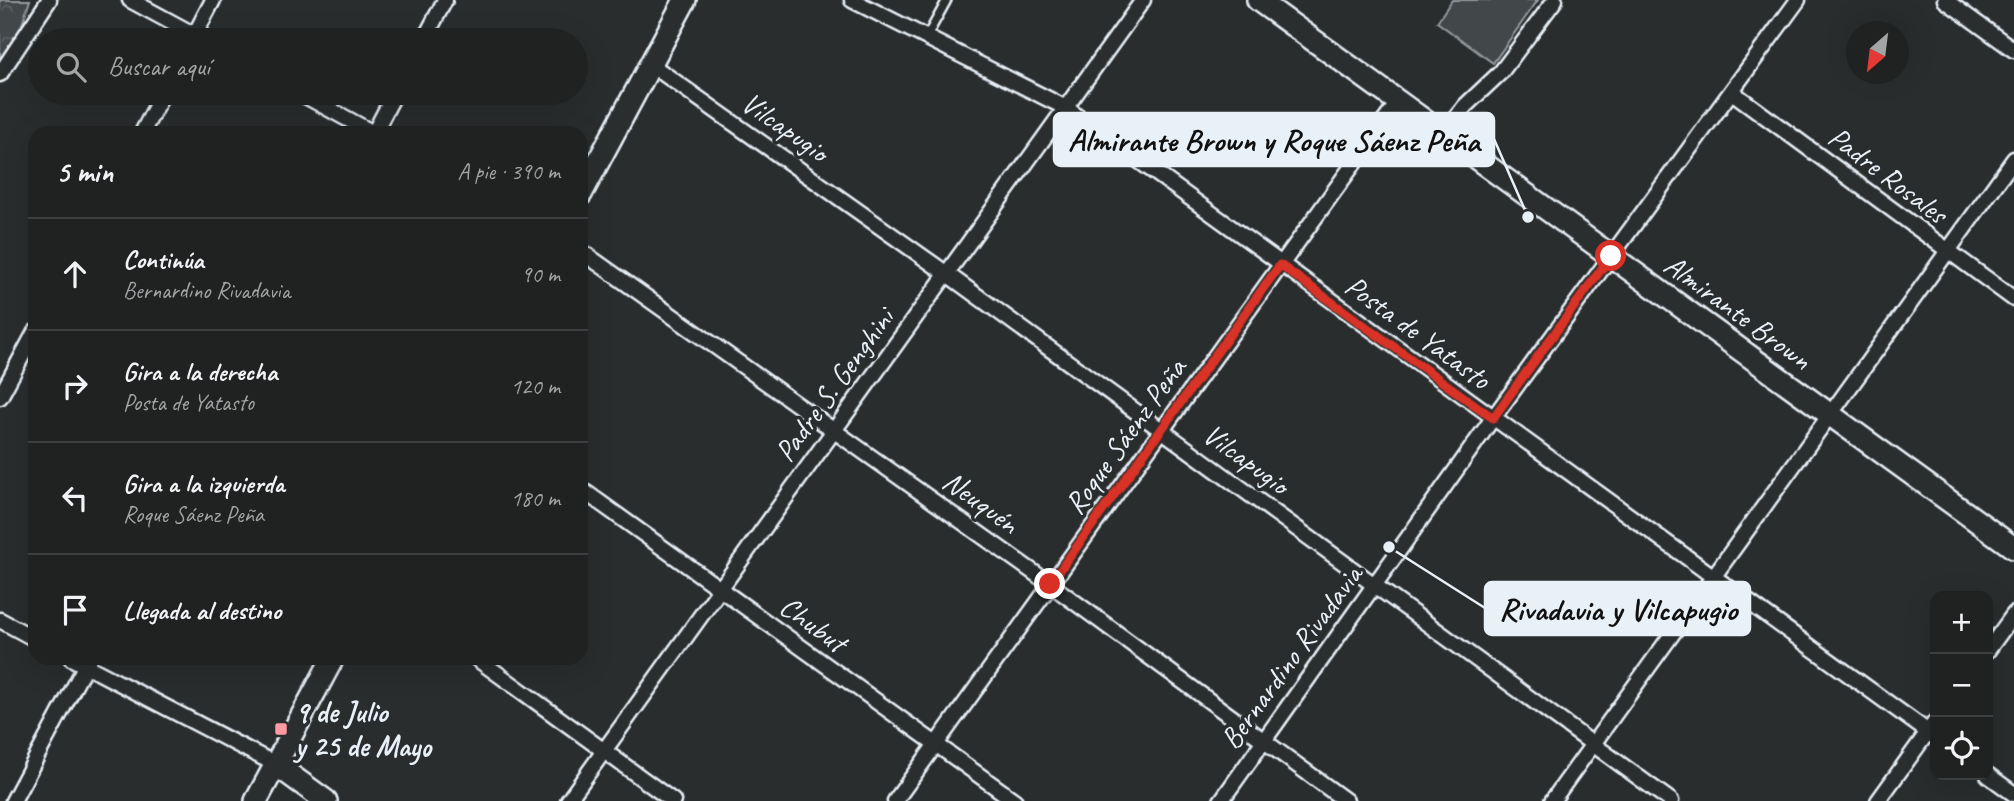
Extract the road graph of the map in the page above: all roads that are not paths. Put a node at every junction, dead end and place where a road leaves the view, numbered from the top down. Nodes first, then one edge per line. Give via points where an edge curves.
1 (49, 0) edge
2 (130, 0) edge
3 (213, 0) edge
4 (445, 0) edge
5 (685, 0) edge
6 (852, 0) edge
7 (947, 0) edge
8 (1143, 0) edge
9 (1258, 0) edge
10 (1555, 0) edge
11 (1798, 0) edge
12 (1945, 0) edge
13 (30, 28) edge
14 (179, 28) edge
15 (201, 28) edge
16 (430, 28) edge
17 (28, 32) edge
18 (925, 39) junction
19 (2014, 50) edge
20 (650, 64) junction
21 (0, 74) edge
22 (1732, 92) junction
23 (1399, 101) junction
24 (157, 105) edge
25 (322, 105) edge
26 (389, 105) edge
27 (1066, 108) junction
28 (146, 126) edge
29 (361, 126) edge
30 (378, 126) edge
31 (1443, 134) junction
32 (2014, 159) edge
33 (588, 181) edge
34 (1947, 252) junction
35 (588, 256) edge
36 (1611, 256) junction
37 (1280, 265) junction
38 (947, 274) junction
39 (2014, 299) edge
40 (28, 345) edge
41 (0, 397) edge
42 (1829, 414) junction
43 (1493, 418) junction
44 (834, 430) junction
45 (1162, 431) junction
46 (588, 494) edge
47 (2014, 548) edge
48 (1713, 577) junction
49 (1050, 584) junction
50 (1376, 585) junction
51 (720, 589) junction
52 (2014, 614) edge
53 (0, 620) edge
54 (28, 635) edge
55 (1993, 643) edge
56 (85, 665) edge
57 (93, 665) edge
58 (329, 665) edge
59 (486, 665) edge
60 (1930, 728) edge
61 (1930, 734) edge
62 (1264, 741) junction
63 (936, 744) junction
64 (1594, 744) junction
65 (603, 750) junction
66 (275, 764) junction
67 (1993, 779) edge
68 (2014, 794) edge
69 (13, 801) edge
70 (256, 801) edge
71 (326, 801) edge
72 (568, 801) edge
73 (673, 801) edge
74 (895, 801) edge
75 (1015, 801) edge
76 (1221, 801) edge
77 (1346, 801) edge
78 (1552, 801) edge
79 (1671, 801) edge
80 (1878, 801) edge

1 - 13 street
2 - 14 street
3 - 15 street
4 - 16 street
5 - 20 street
6 - 18 street, Posta de Yatasto
7 - 18 lane
8 - 27 street, Padre S. Genghini
9 - 23 street, Almirante Brown
10 - 31 street via 1501,72
11 - 22 street, Bernardino Rivadavia
12 - 19 street
17 - 21 street
18 - 27 street, Posta de Yatasto
20 - 33 street
20 - 38 street, Vilcapugio
22 - 34 street, Padre Rosales
22 - 36 street, Bernardino Rivadavia
23 - 31 street, Almirante Brown
23 - 37 street, Roque Sáenz Peña
24 - 28 street
25 - 29 street
26 - 30 street
27 - 37 street, Posta de Yatasto
27 - 38 street, Padre S. Genghini
31 - 36 street, Almirante Brown
32 - 34 street
34 - 39 street, Padre Rosales
34 - 42 street
35 - 44 street, Neuquén
36 - 42 street, Almirante Brown
36 - 43 street, Bernardino Rivadavia
37 - 43 street, Posta de Yatasto
37 - 45 street, Roque Sáenz Peña
38 - 44 street, Padre S. Genghini
38 - 45 street, Vilcapugio
40 - 41 street
42 - 47 street, Almirante Brown
42 - 48 street
43 - 48 street, Posta de Yatasto
43 - 50 street, Bernardino Rivadavia
44 - 49 street, Neuquén
44 - 51 street, Padre S. Genghini
45 - 49 street, Roque Sáenz Peña
45 - 50 street, Vilcapugio
46 - 51 street, Chubut
48 - 60 street, Posta de Yatasto
48 - 64 street
49 - 62 street, Neuquén
49 - 63 street, Roque Sáenz Peña
50 - 62 street, Bernardino Rivadavia
50 - 64 street, Vilcapugio
51 - 63 street, Chubut
51 - 65 street, Padre S. Genghini
52 - 55 street
53 - 54 street
56 - 69 street
57 - 66 street
58 - 66 street
59 - 65 street
61 - 80 street
62 - 76 street, Bernardino Rivadavia
62 - 77 street, Neuquén
63 - 74 street, Roque Sáenz Peña
63 - 75 street, Chubut
64 - 78 street
64 - 79 street, Vilcapugio
65 - 72 street, Padre S. Genghini
65 - 73 street
66 - 70 street
66 - 71 street
67 - 68 street

